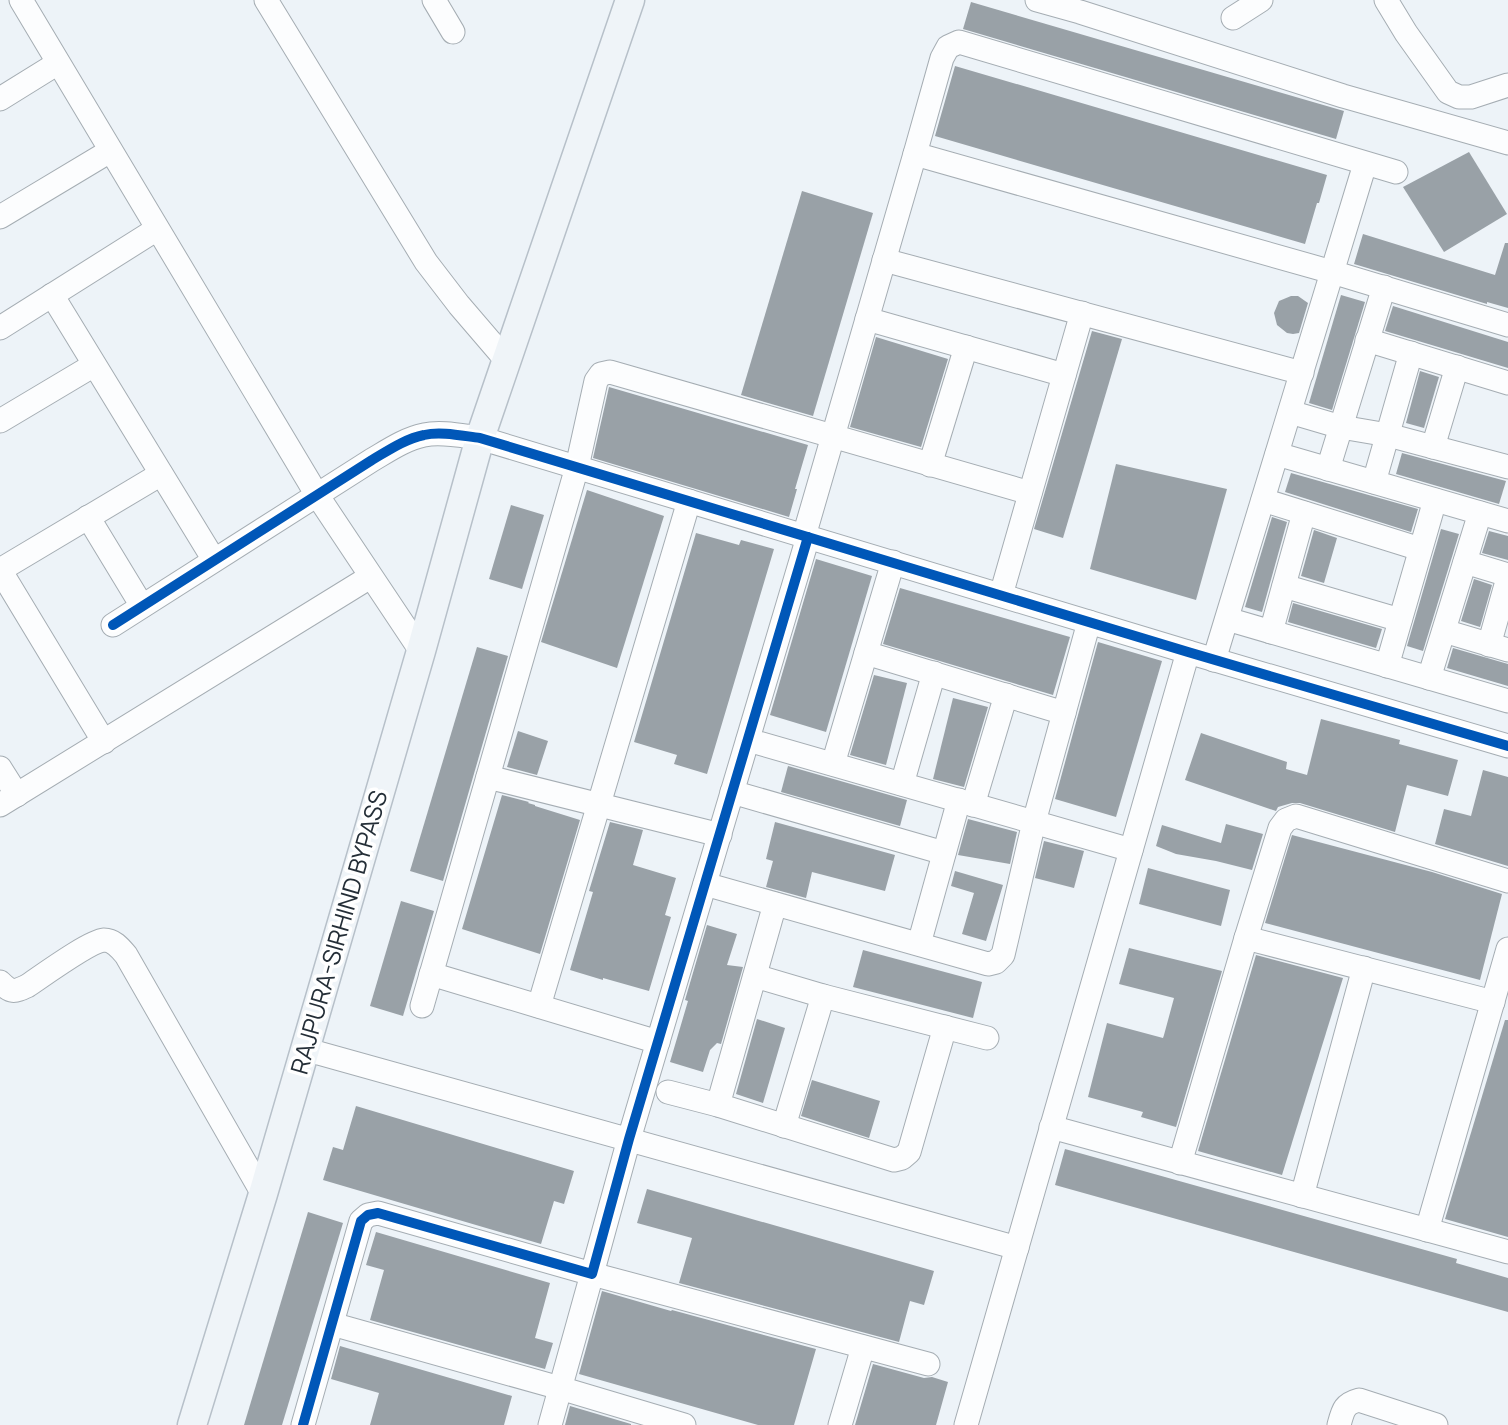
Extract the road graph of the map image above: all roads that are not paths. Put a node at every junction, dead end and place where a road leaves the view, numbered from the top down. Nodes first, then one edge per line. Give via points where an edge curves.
1 (21, 0) edge
2 (266, 0) edge
3 (434, 0) edge
4 (630, 0) edge
5 (1037, 0) edge
6 (1261, 0) edge
7 (1386, 0) edge
8 (1090, 6) edge
9 (1233, 18) dead end
10 (453, 32) dead end
11 (58, 63) junction
12 (1508, 85) edge
13 (0, 99) edge
14 (1508, 143) edge
15 (110, 151) junction
16 (915, 154) junction
17 (1365, 164) junction
18 (1396, 172) dead end
19 (0, 217) edge
20 (157, 229) junction
21 (884, 260) junction
22 (1332, 272) junction
23 (1384, 287) junction
24 (52, 295) junction
25 (1082, 313) junction
26 (867, 318) junction
27 (1508, 325) edge
28 (0, 328) edge
29 (1367, 340) junction
30 (966, 347) junction
31 (1411, 353) junction
32 (507, 361) junction
33 (94, 365) junction
34 (1457, 367) junction
35 (1301, 373) junction
36 (1064, 376) junction
37 (1508, 383) edge
38 (1290, 412) junction
39 (0, 421) edge
40 (1341, 427) junction
41 (1388, 435) junction
42 (832, 437) junction
43 (480, 438) junction
44 (1433, 447) junction
45 (1277, 454) junction
46 (930, 465) junction
47 (577, 467) junction
48 (1508, 467) edge
49 (1328, 469) junction
50 (161, 474) junction
51 (1374, 482) junction
52 (1030, 494) junction
53 (317, 495) junction
54 (1263, 500) junction
55 (1435, 500) junction
56 (689, 501) junction
57 (1304, 513) junction
58 (1480, 513) junction
59 (88, 517) junction
60 (1508, 521) edge
61 (806, 536) junction
62 (1420, 549) junction
63 (214, 560) junction
64 (893, 562) junction
65 (1465, 562) junction
66 (0, 570) edge
67 (370, 577) junction
68 (1508, 577) edge
69 (1284, 586) junction
70 (1001, 595) junction
71 (142, 606) junction
72 (1227, 619) junction
73 (1400, 620) junction
74 (1089, 622) junction
75 (113, 625) dead end
76 (1444, 631) junction
77 (1271, 632) junction
78 (1498, 648) edge
79 (421, 651) junction
80 (1188, 652) junction
81 (866, 653) junction
82 (1214, 660) junction
83 (1387, 666) junction
84 (934, 673) junction
85 (1429, 678) junction
86 (1006, 695) junction
87 (1508, 702) edge
88 (1064, 713) junction
89 (748, 740) junction
90 (104, 742) junction
91 (1508, 746) edge
92 (833, 764) junction
93 (0, 768) edge
94 (488, 777) junction
95 (902, 784) junction
96 (732, 792) junction
97 (8, 800) edge
98 (966, 803) junction
99 (599, 804) junction
100 (1034, 822) junction
101 (720, 835) junction
102 (1131, 850) junction
103 (944, 853) junction
104 (1508, 881) edge
105 (705, 884) junction
106 (775, 904) junction
107 (1246, 937) junction
108 (919, 944) junction
109 (1508, 949) edge
110 (1364, 968) junction
111 (431, 974) junction
112 (755, 976) junction
113 (0, 982) edge
114 (823, 996) junction
115 (1493, 1002) junction
116 (422, 1006) dead end
117 (539, 1006) junction
118 (945, 1027) junction
119 (987, 1038) dead end
120 (659, 1042) junction
121 (304, 1049) junction
122 (668, 1092) dead end
123 (718, 1105) junction
124 (784, 1126) junction
125 (1051, 1127) junction
126 (629, 1139) junction
127 (1180, 1163) junction
128 (262, 1194) junction
129 (1302, 1196) junction
130 (1427, 1230) junction
131 (1017, 1248) junction
132 (1508, 1252) edge
133 (592, 1274) junction
134 (332, 1324) junction
135 (863, 1347) junction
136 (928, 1364) dead end
137 (560, 1388) junction
138 (192, 1425) edge
139 (303, 1425) edge
140 (550, 1425) edge
141 (684, 1425) edge
142 (840, 1425) edge
143 (966, 1425) edge
144 (1339, 1425) edge
145 (1437, 1425) edge

1 - 11 street
2 - 32 street via 426,262
3 - 10 street
4 - 32 main road, RAJPURA-SIRHIND BYPASS
5 - 8 street
6 - 9 street
7 - 12 street via 1448,92 1471,97
8 - 14 street via 1343,96
11 - 13 street
11 - 15 street
15 - 19 street
15 - 20 street
16 - 17 street via 942,58 948,47 959,42
16 - 21 street
16 - 22 street
17 - 18 street
17 - 22 street
20 - 24 street
20 - 53 street
21 - 25 street
21 - 26 street
22 - 23 street
22 - 35 street
23 - 27 street
23 - 29 street
24 - 28 street
24 - 33 street
25 - 35 street
25 - 36 street
26 - 30 street
26 - 42 street
29 - 31 street
29 - 40 street
30 - 36 street
30 - 46 street
31 - 34 street
31 - 41 street
32 - 43 main road, RAJPURA-SIRHIND BYPASS
33 - 39 street
33 - 50 street
34 - 37 street
34 - 44 street
35 - 38 street
36 - 52 street
38 - 40 street
38 - 45 street
40 - 41 street
40 - 49 street
41 - 44 street
41 - 51 street
42 - 46 street
42 - 47 street via 610,372 596,381
42 - 61 street
43 - 47 street
43 - 53 street via 425,435 400,444
43 - 79 main road, RAJPURA-SIRHIND BYPASS
44 - 48 street
45 - 49 street
45 - 54 street
46 - 52 street
47 - 56 street
47 - 94 street
49 - 51 street
50 - 59 street
50 - 63 street
51 - 55 street
52 - 70 street
53 - 63 street
53 - 67 street
54 - 57 street
54 - 72 street
55 - 58 street
55 - 62 street
56 - 61 street
56 - 99 street
57 - 62 street
57 - 69 street
58 - 60 street
58 - 65 street
59 - 66 street
59 - 71 street
61 - 64 street
61 - 89 street
62 - 73 street
63 - 71 street
64 - 70 street
64 - 81 street
65 - 68 street
65 - 76 street
66 - 90 street
67 - 79 street
67 - 90 street
68 - 78 street
69 - 73 street
69 - 77 street
70 - 74 street
71 - 75 street
72 - 77 street
72 - 82 street
73 - 83 street
74 - 80 street
74 - 88 street
76 - 78 street
76 - 85 street
77 - 83 street
79 - 121 main road, RAJPURA-SIRHIND BYPASS
80 - 82 street
80 - 102 street
81 - 84 street
81 - 92 street
82 - 91 street
83 - 85 street
84 - 86 street
84 - 95 street
85 - 87 street
86 - 88 street
86 - 98 street
88 - 100 street
89 - 92 street
89 - 96 street
90 - 97 street
92 - 95 street
93 - 97 street
94 - 99 street
94 - 111 street
95 - 98 street
96 - 101 street
96 - 103 street
98 - 100 street
98 - 103 street
99 - 101 street
99 - 117 street
100 - 102 street
100 - 108 street via 1003,955 988,964
101 - 105 street
102 - 125 street
103 - 108 street
104 - 107 street via 1296,816 1280,828
105 - 106 street
105 - 120 street
106 - 108 street
106 - 112 street
107 - 110 street
107 - 127 street
109 - 115 street
110 - 115 street
110 - 129 street
111 - 116 street
111 - 117 street
112 - 114 street
112 - 123 street
113 - 128 street via 16,991 92,944 105,940 116,944
114 - 118 street
114 - 124 street
115 - 130 street
117 - 120 street
118 - 119 street
118 - 124 street via 909,1152 902,1158 894,1160
120 - 126 street
121 - 126 street
121 - 128 main road, RAJPURA-SIRHIND BYPASS
122 - 123 street
123 - 124 street
125 - 127 street
125 - 131 street
126 - 131 street
126 - 133 street
127 - 129 street
128 - 138 main road, RAJPURA-SIRHIND BYPASS
129 - 130 street
130 - 132 street
131 - 143 street
133 - 134 street via 378,1213 361,1221
133 - 135 street
133 - 137 street
134 - 137 street
134 - 139 street
135 - 136 street
135 - 142 street
137 - 140 street
137 - 141 street
144 - 145 street via 1342,1411 1359,1400

